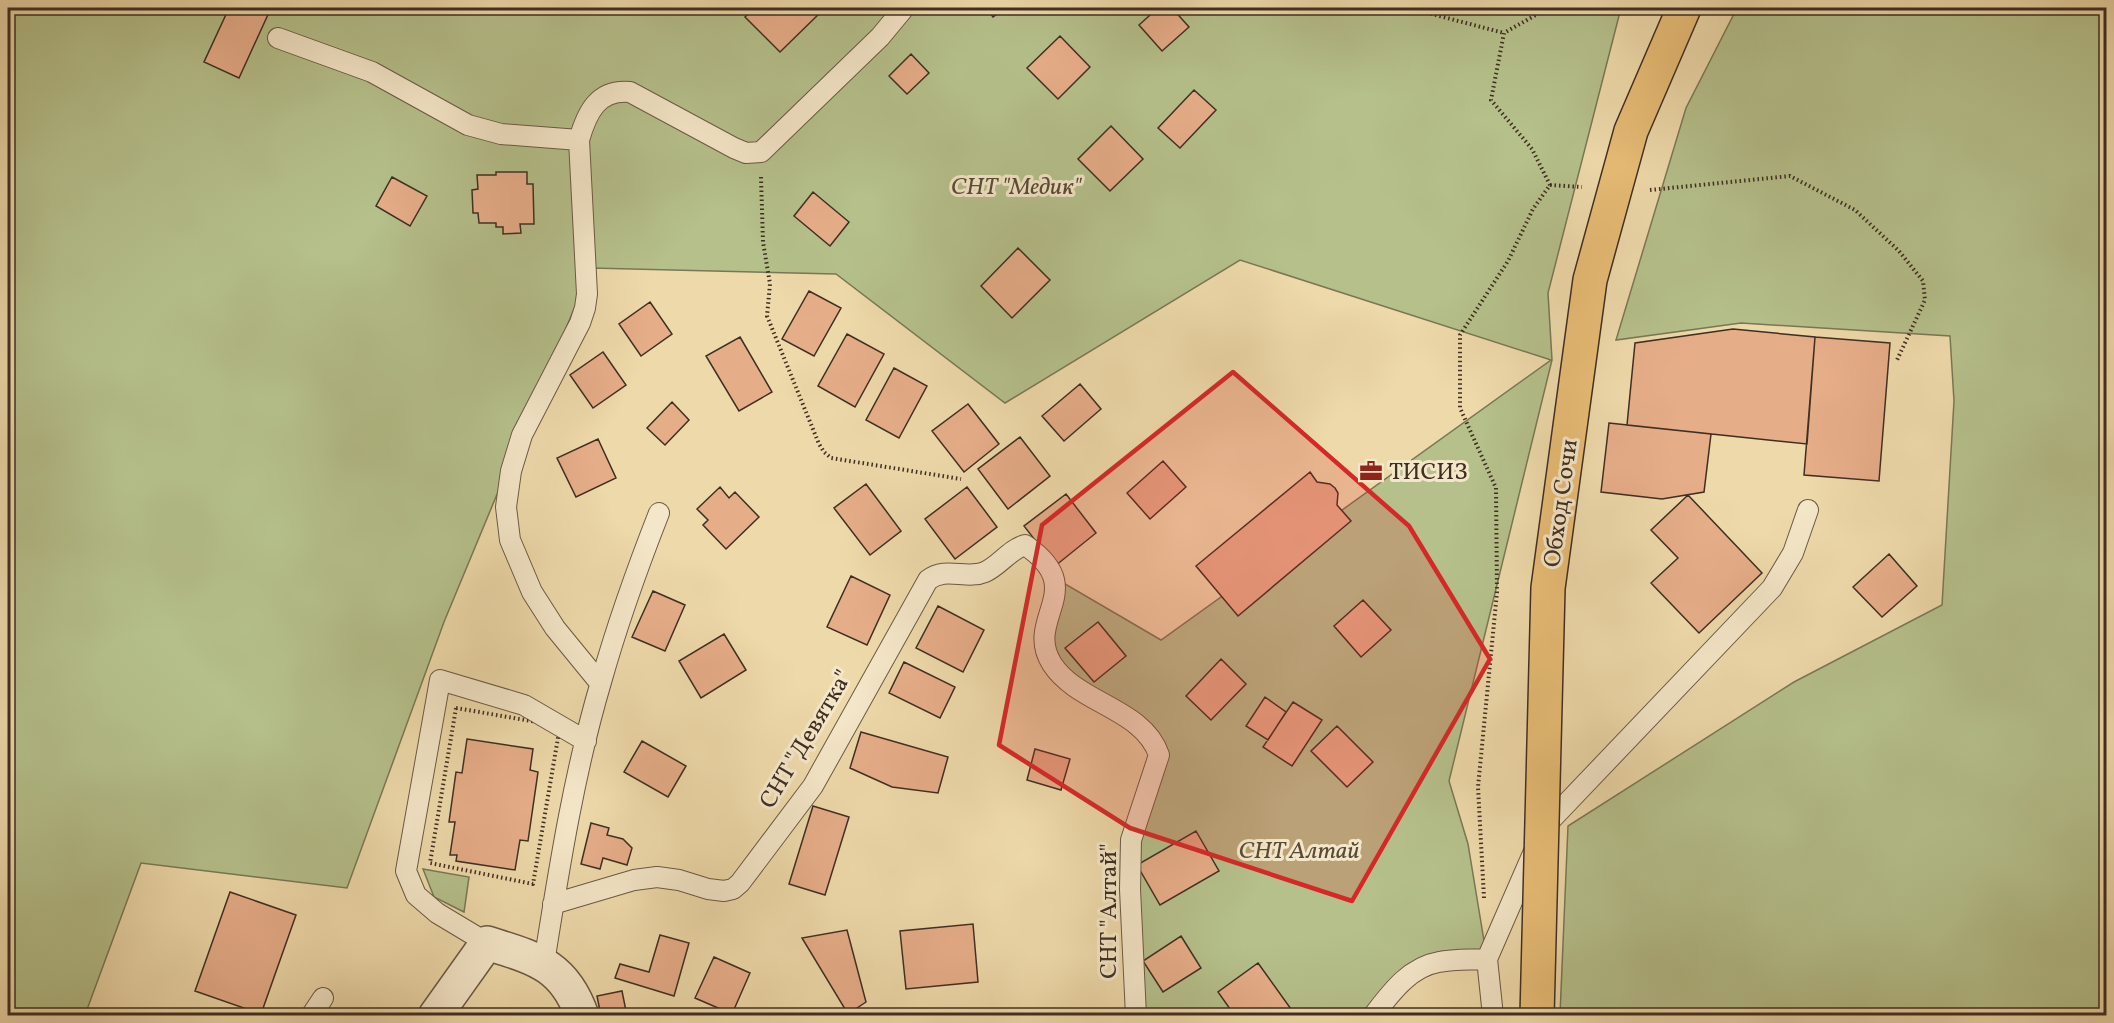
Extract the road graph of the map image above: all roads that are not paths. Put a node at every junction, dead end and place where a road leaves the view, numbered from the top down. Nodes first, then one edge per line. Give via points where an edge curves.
1 (904, 8) edge
2 (1683, 8) edge
3 (278, 38) dead end
4 (579, 140) junction
5 (1808, 510) dead end
6 (659, 513) dead end
7 (1055, 578) joint
8 (600, 683) junction
9 (586, 741) junction
10 (553, 904) junction
11 (487, 943) junction
12 (1487, 958) junction
13 (544, 963) junction
14 (323, 998) dead end
15 (311, 1016) edge
16 (435, 1016) edge
17 (582, 1016) edge
18 (1136, 1016) edge
19 (1373, 1016) edge
20 (1493, 1016) edge
21 (1537, 1016) edge

1 - 4 lane via 880,37 761,153 734,148 630,92 617,90 603,96 594,107
2 - 21 highway, Обход Сочи, bridge via 1631,131 1590,280 1548,588
3 - 4 lane via 372,72 468,125 501,134
4 - 8 lane via 585,308 522,435 506,507 510,540 532,592 555,628
5 - 12 lane via 1793,553 1772,588 1545,826
6 - 8 lane
7 - 10 lane, СНТ "Девятка" via 1051,568 1025,545 984,572 943,573 928,580 813,786 733,889 708,889 657,877
7 - 18 lane, СНТ "Алтай" via 1044,635 1050,661 1078,691 1129,719 1155,745 1159,755 1131,840
8 - 9 lane
9 - 10 lane
9 - 11 lane via 524,705 440,680 406,871 416,895 437,913
10 - 13 lane
11 - 13 street
11 - 16 street
12 - 19 lane via 1437,962 1417,971 1400,983
12 - 20 lane
13 - 17 street via 558,974
14 - 15 lane

